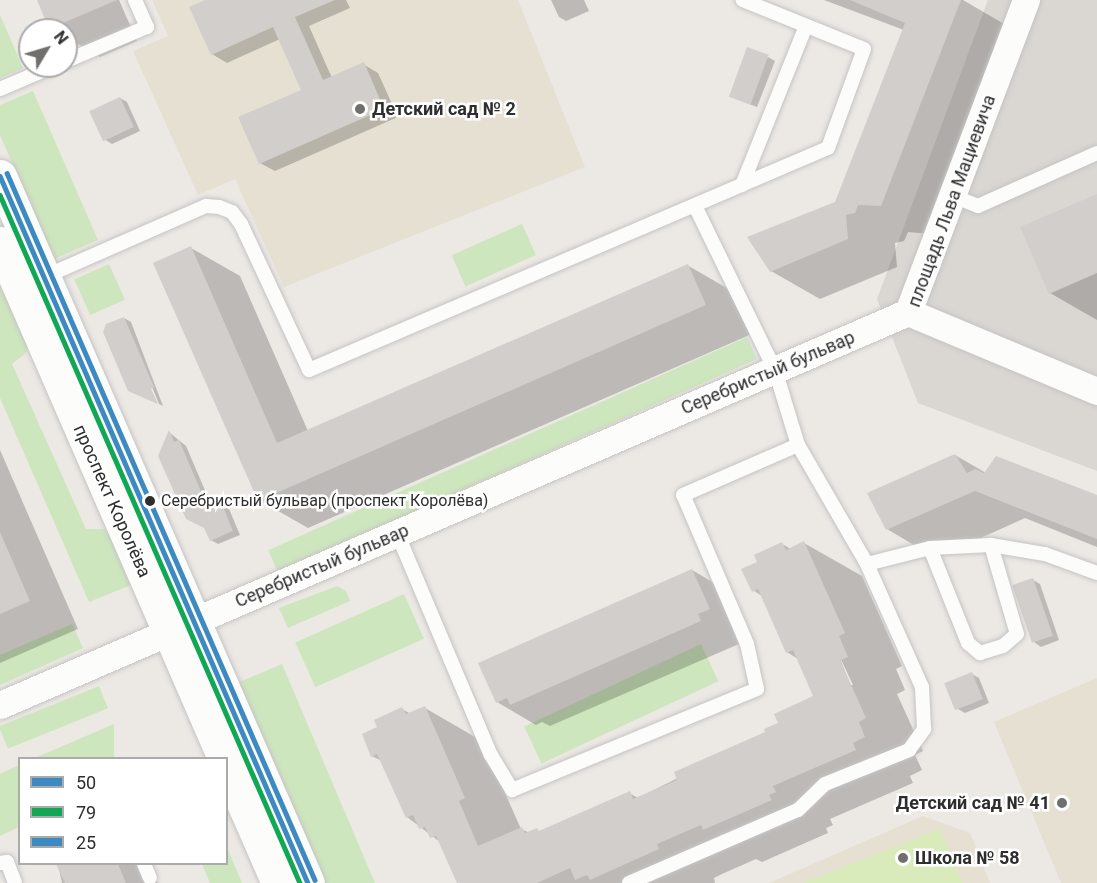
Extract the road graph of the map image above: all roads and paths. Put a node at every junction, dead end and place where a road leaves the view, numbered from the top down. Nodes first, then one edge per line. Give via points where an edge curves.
1 (135, 0) edge
2 (743, 0) edge
3 (1026, 0) edge
4 (806, 26) junction
5 (78, 56) edge
6 (26, 78) edge
7 (0, 89) edge
8 (1097, 153) edge
9 (0, 176) edge
10 (742, 185) junction
11 (953, 196) junction
12 (695, 206) junction
13 (18, 267) edge
14 (908, 312) junction
15 (775, 370) junction
16 (1097, 391) edge
17 (798, 445) junction
18 (397, 533) junction
19 (991, 545) junction
20 (930, 548) junction
21 (867, 564) junction
22 (1097, 573) edge
23 (182, 627) junction
24 (0, 705) edge
25 (223, 757) edge
26 (228, 769) edge
27 (9, 861) edge
28 (144, 865) edge
29 (150, 878) dead end
30 (15, 883) edge
31 (278, 883) edge
32 (308, 883) edge
33 (629, 883) edge

1 - 5 lane via 147,27
2 - 4 lane
3 - 11 street, площадь Льва Мациевича
4 - 10 lane
4 - 10 lane via 864,50 828,148
6 - 7 lane
8 - 11 lane via 978,206
9 - 13 street, проспект Королёва
10 - 12 lane
11 - 14 street, площадь Льва Мациевича
12 - 13 lane via 309,370 242,224 232,212 219,207 206,207
12 - 15 lane
13 - 23 street, проспект Королёва
14 - 15 street, Серебристый бульвар
14 - 16 street, площадь Льва Мациевича
15 - 17 lane
15 - 18 street, Серебристый бульвар
17 - 18 lane via 683,495 747,644 757,688 512,789 491,755
17 - 21 lane
18 - 23 street, Серебристый бульвар
19 - 20 lane
19 - 20 lane via 1017,634 1003,646 980,653 968,643
19 - 22 lane via 1045,554
20 - 21 lane via 886,556
21 - 33 lane via 922,687 924,729 909,750 825,784 798,810
23 - 24 street, Серебристый бульвар
23 - 25 street, проспект Королёва
23 - 32 street, проспект Королёва
26 - 31 street
27 - 30 lane
28 - 29 lane

